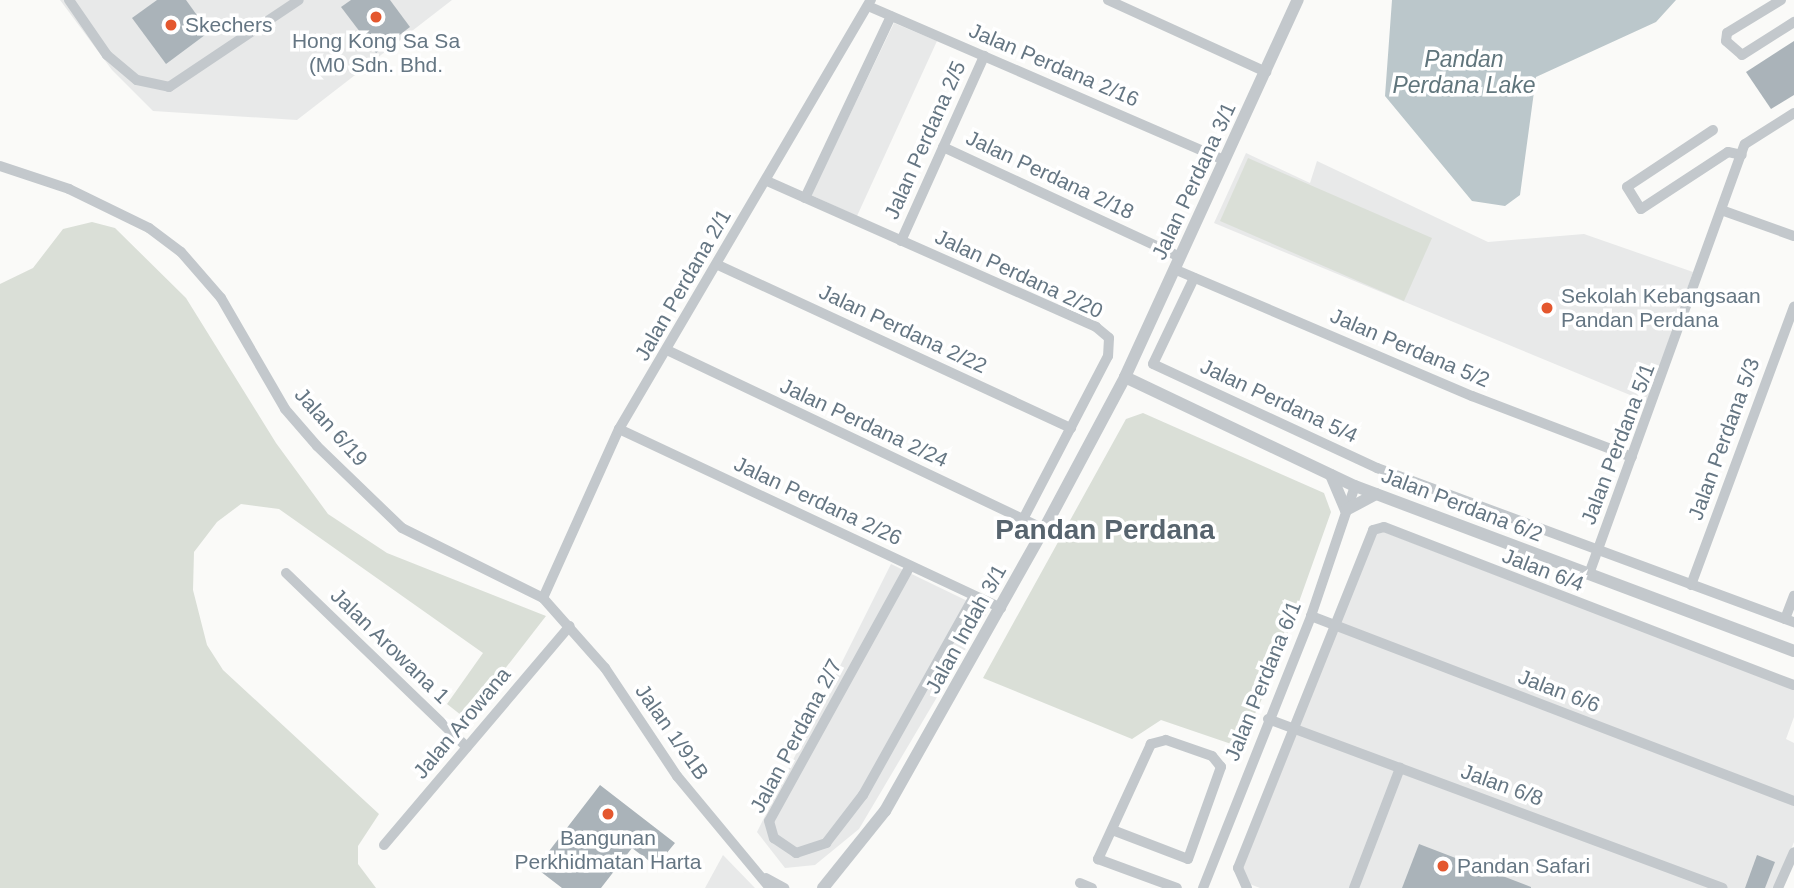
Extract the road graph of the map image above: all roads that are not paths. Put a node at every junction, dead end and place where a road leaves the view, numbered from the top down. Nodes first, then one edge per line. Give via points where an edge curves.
1 (69, 0) edge
2 (299, 0) edge
3 (1108, 0) edge
4 (1298, 0) edge
5 (1782, 0) edge
6 (869, 3) edge
7 (891, 16) junction
8 (1794, 22) edge
9 (984, 56) junction
10 (1266, 72) junction
11 (1794, 113) edge
12 (1713, 130) dead end
13 (943, 147) junction
14 (1742, 155) junction
15 (1720, 157) junction
16 (1224, 160) junction
17 (0, 166) edge
18 (1737, 169) junction
19 (767, 181) junction
20 (805, 198) junction
21 (1724, 211) junction
22 (1794, 236) edge
23 (901, 241) junction
24 (1177, 263) junction
25 (718, 265) junction
26 (1194, 278) junction
27 (1794, 306) edge
28 (668, 351) junction
29 (1125, 377) junction
30 (1071, 428) junction
31 (619, 429) junction
32 (1632, 457) junction
33 (1330, 474) junction
34 (1355, 486) junction
35 (1376, 494) junction
36 (1346, 510) junction
37 (1023, 519) junction
38 (1044, 529) junction
39 (1597, 553) junction
40 (910, 566) junction
41 (286, 573) dead end
42 (1589, 574) junction
43 (1691, 585) junction
44 (974, 596) junction
45 (1794, 596) edge
46 (543, 597) junction
47 (1001, 608) junction
48 (1311, 615) junction
49 (1790, 621) edge
50 (1335, 624) junction
51 (570, 626) junction
52 (1794, 650) edge
53 (1794, 685) edge
54 (1268, 719) junction
55 (1296, 730) junction
56 (467, 747) junction
57 (1400, 768) junction
58 (1794, 801) edge
59 (1115, 831) junction
60 (384, 845) dead end
61 (1794, 852) edge
62 (761, 874) junction
63 (1080, 883) dead end
64 (770, 888) edge
65 (784, 888) edge
66 (824, 888) edge
67 (1092, 888) edge
68 (1177, 888) edge
69 (1203, 888) edge
70 (1247, 888) edge
71 (1354, 888) edge
72 (1723, 888) edge
73 (1777, 888) edge

1 - 2 street via 90,32 137,80 169,87
3 - 10 street
4 - 10 street, Jalan Perdana 3/1
5 - 8 street via 1727,33 1726,41 1742,55
6 - 7 street, Jalan Perdana 2/16
6 - 19 street, Jalan Perdana 2/1
7 - 9 street, Jalan Perdana 2/16
7 - 20 street
9 - 13 street, Jalan Perdana 2/5
9 - 16 street, Jalan Perdana 2/16
10 - 16 street, Jalan Perdana 3/1
11 - 14 street, Jalan Perdana 5/1 via 1745,144
12 - 15 street via 1627,187 1641,209
13 - 23 street, Jalan Perdana 2/5
13 - 24 street, Jalan Perdana 2/18
14 - 15 street via 1728,152
14 - 18 street, Jalan Perdana 5/1
15 - 18 street
16 - 24 street, Jalan Perdana 3/1
17 - 46 street, Jalan 6/19 via 32,173 149,228 181,252 221,298 285,409 401,528
18 - 21 street, Jalan Perdana 5/1
19 - 20 street, Jalan Perdana 2/20
19 - 25 street, Jalan Perdana 2/1
20 - 23 street, Jalan Perdana 2/20
21 - 22 street
21 - 32 street, Jalan Perdana 5/1
23 - 30 street, Jalan Perdana 2/20 via 1096,327 1109,338 1108,356
24 - 26 street, Jalan Perdana 5/2
24 - 29 street, Jalan Perdana 3/1
25 - 28 street, Jalan Perdana 2/1
25 - 30 street, Jalan Perdana 2/22
26 - 32 street, Jalan Perdana 5/2 via 1472,397
26 - 39 street, Jalan Perdana 5/4 via 1153,365 1377,468
27 - 43 street, Jalan Perdana 5/3
28 - 31 street, Jalan Perdana 2/1
28 - 37 street, Jalan Perdana 2/24
29 - 33 street, Jalan Perdana 6/2
29 - 38 street, Jalan Indah 3/1
30 - 37 street, Jalan Perdana 2/20
31 - 40 street, Jalan Perdana 2/26
31 - 46 street, Jalan Perdana 2/1
32 - 39 street, Jalan Perdana 5/1
33 - 34 street, Jalan Perdana 6/2
33 - 36 street
34 - 35 street, Jalan Perdana 6/2
34 - 36 street, Jalan Perdana 6/1
35 - 36 street
35 - 42 street, Jalan Perdana 6/2
36 - 48 street, Jalan Perdana 6/1
37 - 38 street, Jalan Perdana 2/24
38 - 47 street, Jalan Indah 3/1
39 - 42 street, Jalan Perdana 5/1
39 - 43 street, Jalan Perdana 5/4
40 - 44 street, Jalan Perdana 2/26
40 - 44 street, Jalan Perdana 2/7 via 769,821 774,838 796,853 826,843 863,794
41 - 56 street, Jalan Arowana 1
42 - 52 street, Jalan Perdana 6/2
43 - 49 street, Jalan Perdana 5/4
44 - 47 street, Jalan Perdana 2/26
45 - 49 street
46 - 51 street, Jalan 1/91B
47 - 66 street, Jalan Indah 3/1 via 885,811
48 - 50 street, Jalan 6/6
48 - 54 street, Jalan Perdana 6/1
50 - 53 street, Jalan 6/4 via 1373,530 1384,527
50 - 55 street
50 - 58 street, Jalan 6/6
51 - 56 street, Jalan Arowana
51 - 62 street, Jalan 1/91B via 605,668 677,776
54 - 55 street, Jalan 6/8
54 - 69 street, Jalan Perdana 6/1
55 - 57 street, Jalan 6/8
55 - 70 street via 1238,868
56 - 60 street, Jalan Arowana
57 - 71 street
57 - 72 street, Jalan 6/8
59 - 59 street via 1151,744 1166,740 1212,756 1222,767 1188,859
59 - 68 street via 1098,859
61 - 73 street
62 - 64 street, Jalan 1/91B
62 - 65 street
63 - 67 street

